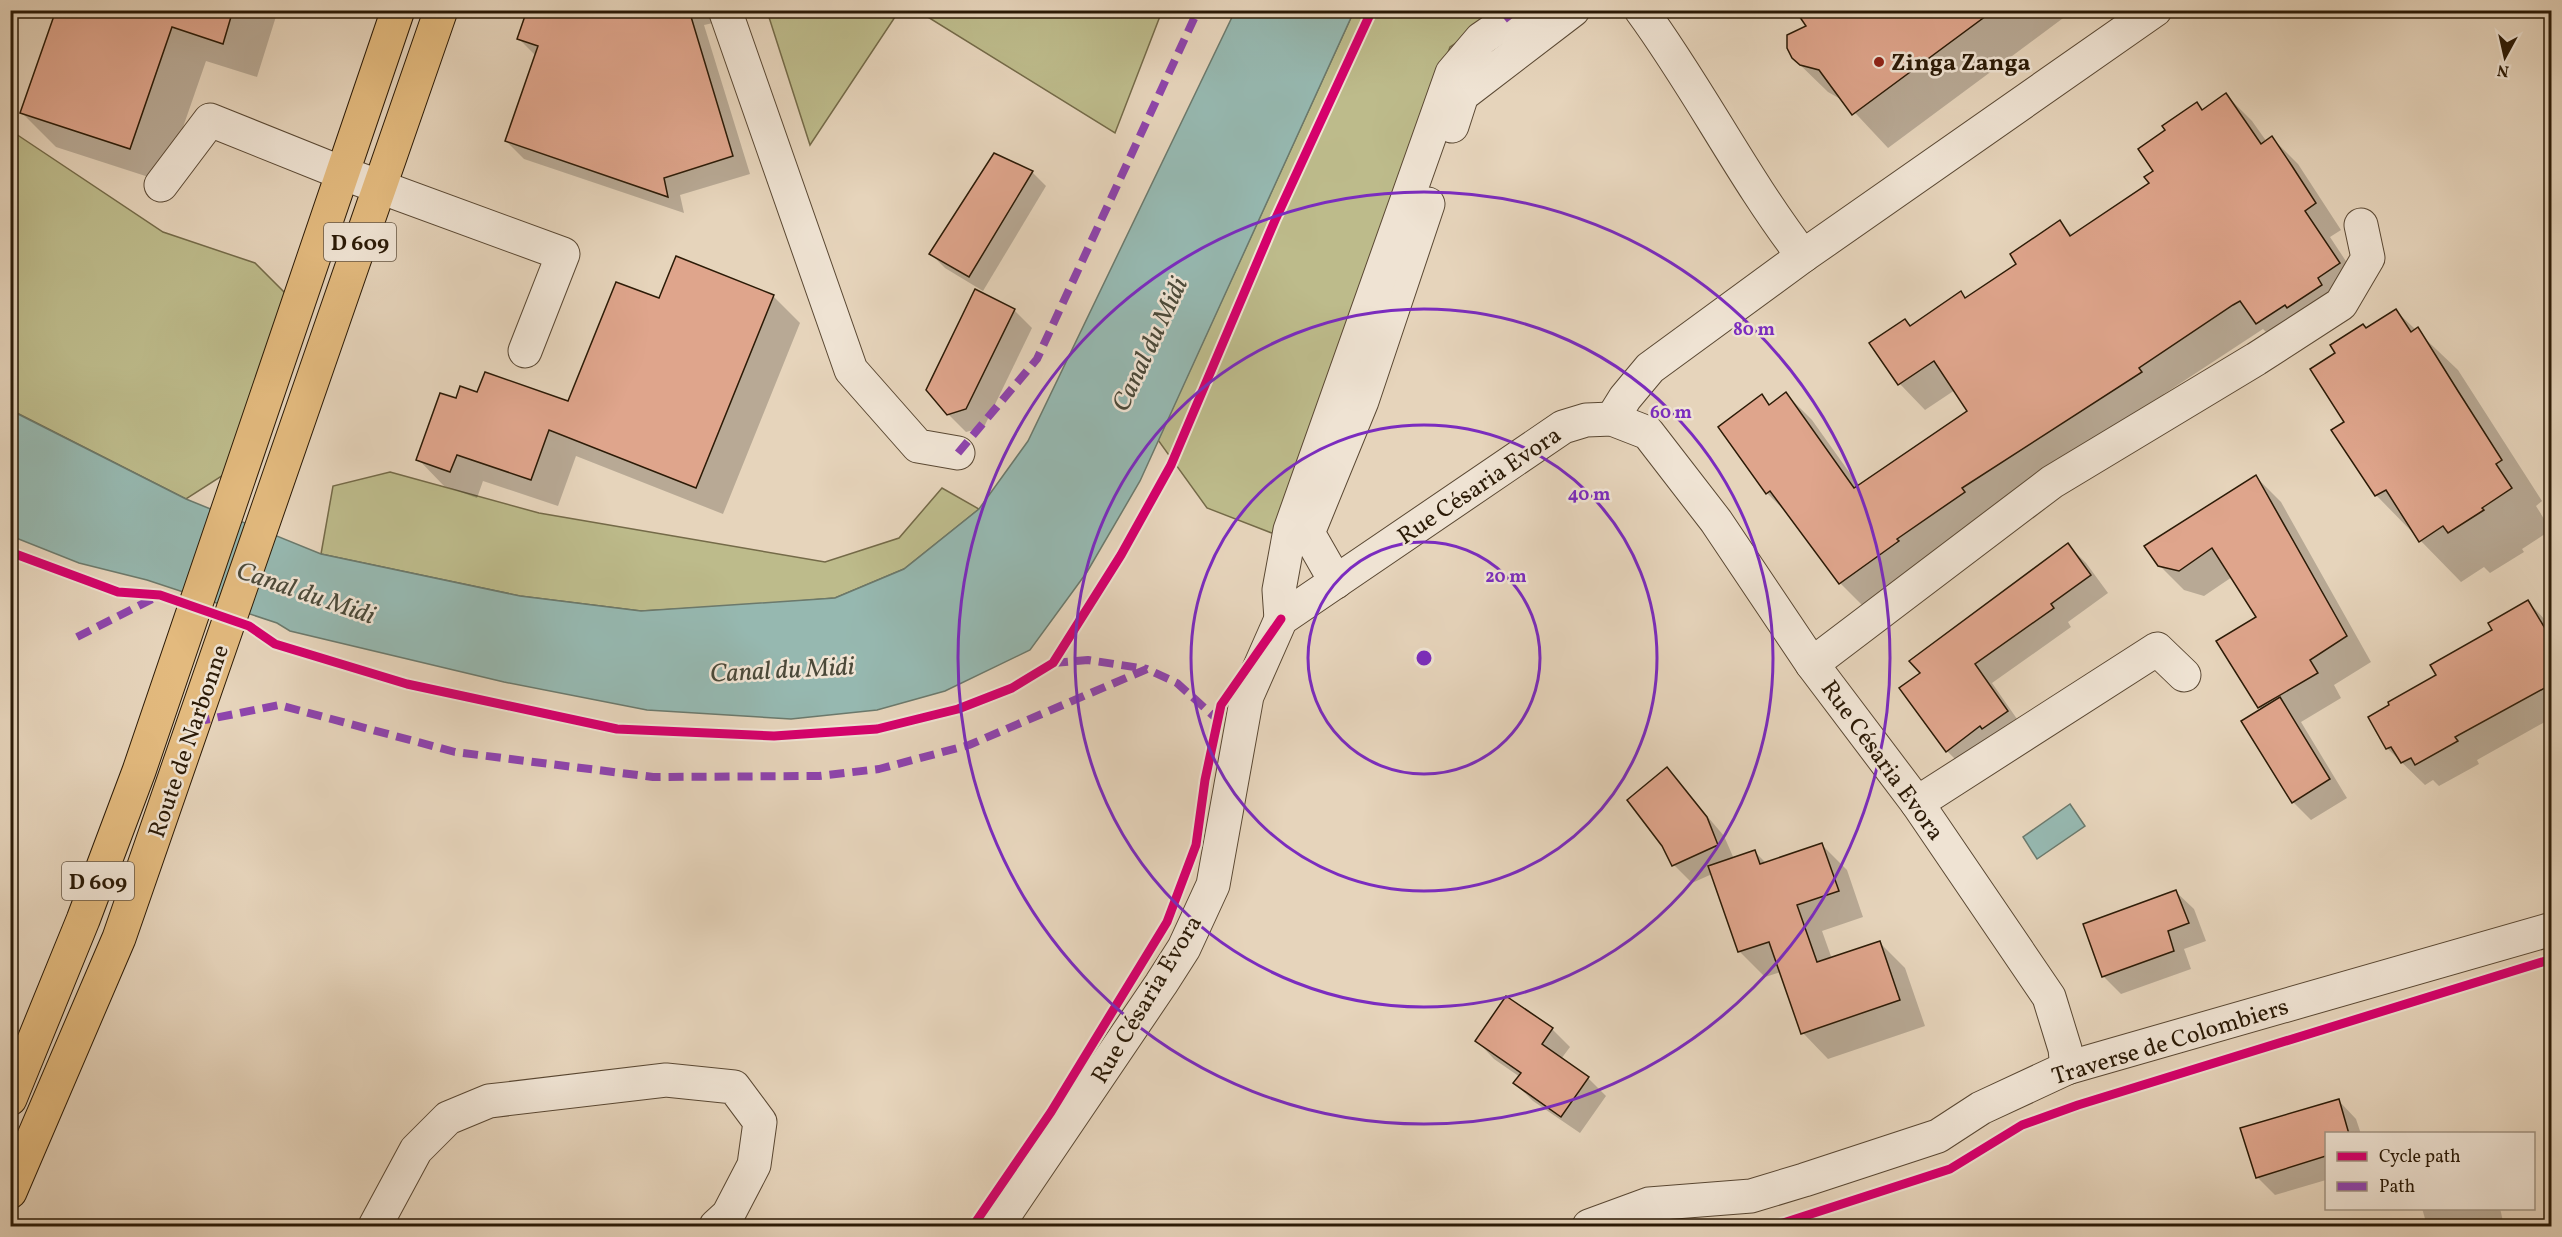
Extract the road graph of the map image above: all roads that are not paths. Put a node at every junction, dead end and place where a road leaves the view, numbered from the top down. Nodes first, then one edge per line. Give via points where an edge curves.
1 (398, 10) edge
2 (441, 10) edge
3 (725, 10) edge
4 (1523, 10) edge
5 (1573, 10) edge
6 (1641, 10) edge
7 (2156, 10) edge
8 (342, 173) junction
9 (160, 184) dead end
10 (380, 186) junction
11 (2361, 225) dead end
12 (1803, 256) junction
13 (525, 351) dead end
14 (1612, 418) junction
15 (958, 453) dead end
16 (1336, 582) junction
17 (1281, 619) junction
18 (1812, 664) junction
19 (2184, 675) dead end
20 (1917, 803) junction
21 (2552, 929) edge
22 (2067, 1068) junction
23 (10, 1099) edge
24 (10, 1192) edge
25 (1590, 1226) edge
26 (375, 1227) edge
27 (716, 1227) edge
28 (997, 1227) edge

1 - 8 main road, Route de Narbonne / D 609
2 - 10 main road, Route de Narbonne / D 609
3 - 15 street via 851,370 918,446
4 - 17 street via 1481,39 1452,73 1290,530 1279,590
5 - 16 street via 1462,95 1362,401 1308,533
6 - 12 street via 1673,54 1773,217
7 - 12 street
8 - 9 street via 210,120
8 - 10 street
8 - 23 main road, Route de Narbonne / D 609 via 139,771
10 - 13 street via 563,254
10 - 24 main road, Route de Narbonne / D 609 via 155,840 99,989
11 - 18 street via 2368,258 2341,304 2052,482
12 - 14 street via 1650,368
14 - 16 street, Rue Césaria Evora via 1563,427
14 - 18 street, Rue Césaria Evora via 1648,434 1716,521
16 - 17 street, Rue Césaria Evora
17 - 28 street, Rue Césaria Evora via 1247,696 1213,885 1184,948
18 - 20 street, Rue Césaria Evora
19 - 20 street via 2157,649
20 - 22 street, Rue Césaria Evora via 2049,997
21 - 22 street, Traverse de Colombiers
22 - 25 street, Traverse de Colombiers via 1981,1108 1938,1136 1751,1196 1649,1204
26 - 27 street via 416,1150 448,1118 489,1101 666,1080 734,1087 760,1122 754,1165 728,1215

